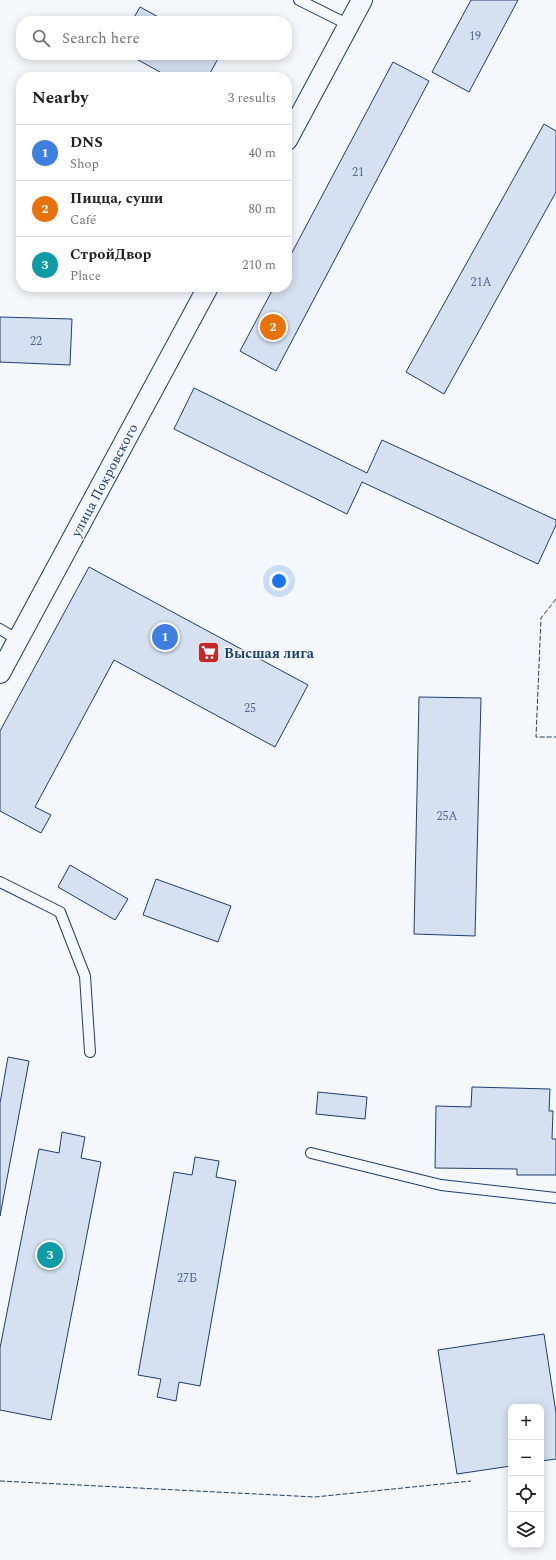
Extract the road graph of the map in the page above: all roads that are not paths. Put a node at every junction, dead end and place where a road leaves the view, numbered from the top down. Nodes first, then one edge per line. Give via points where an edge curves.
1 (299, 0) edge
2 (362, 0) edge
3 (349, 25) junction
4 (292, 131) edge
5 (205, 292) edge
6 (0, 629) edge
7 (18, 640) junction
8 (0, 673) edge
9 (0, 882) edge
10 (90, 1052) dead end
11 (311, 1153) dead end
12 (556, 1198) edge

1 - 3 lane
2 - 3 street
3 - 4 street
5 - 7 street, улица Покровского
6 - 7 lane
7 - 8 street, улица Покровского
9 - 10 lane via 60,912 85,976
11 - 12 lane via 441,1185

